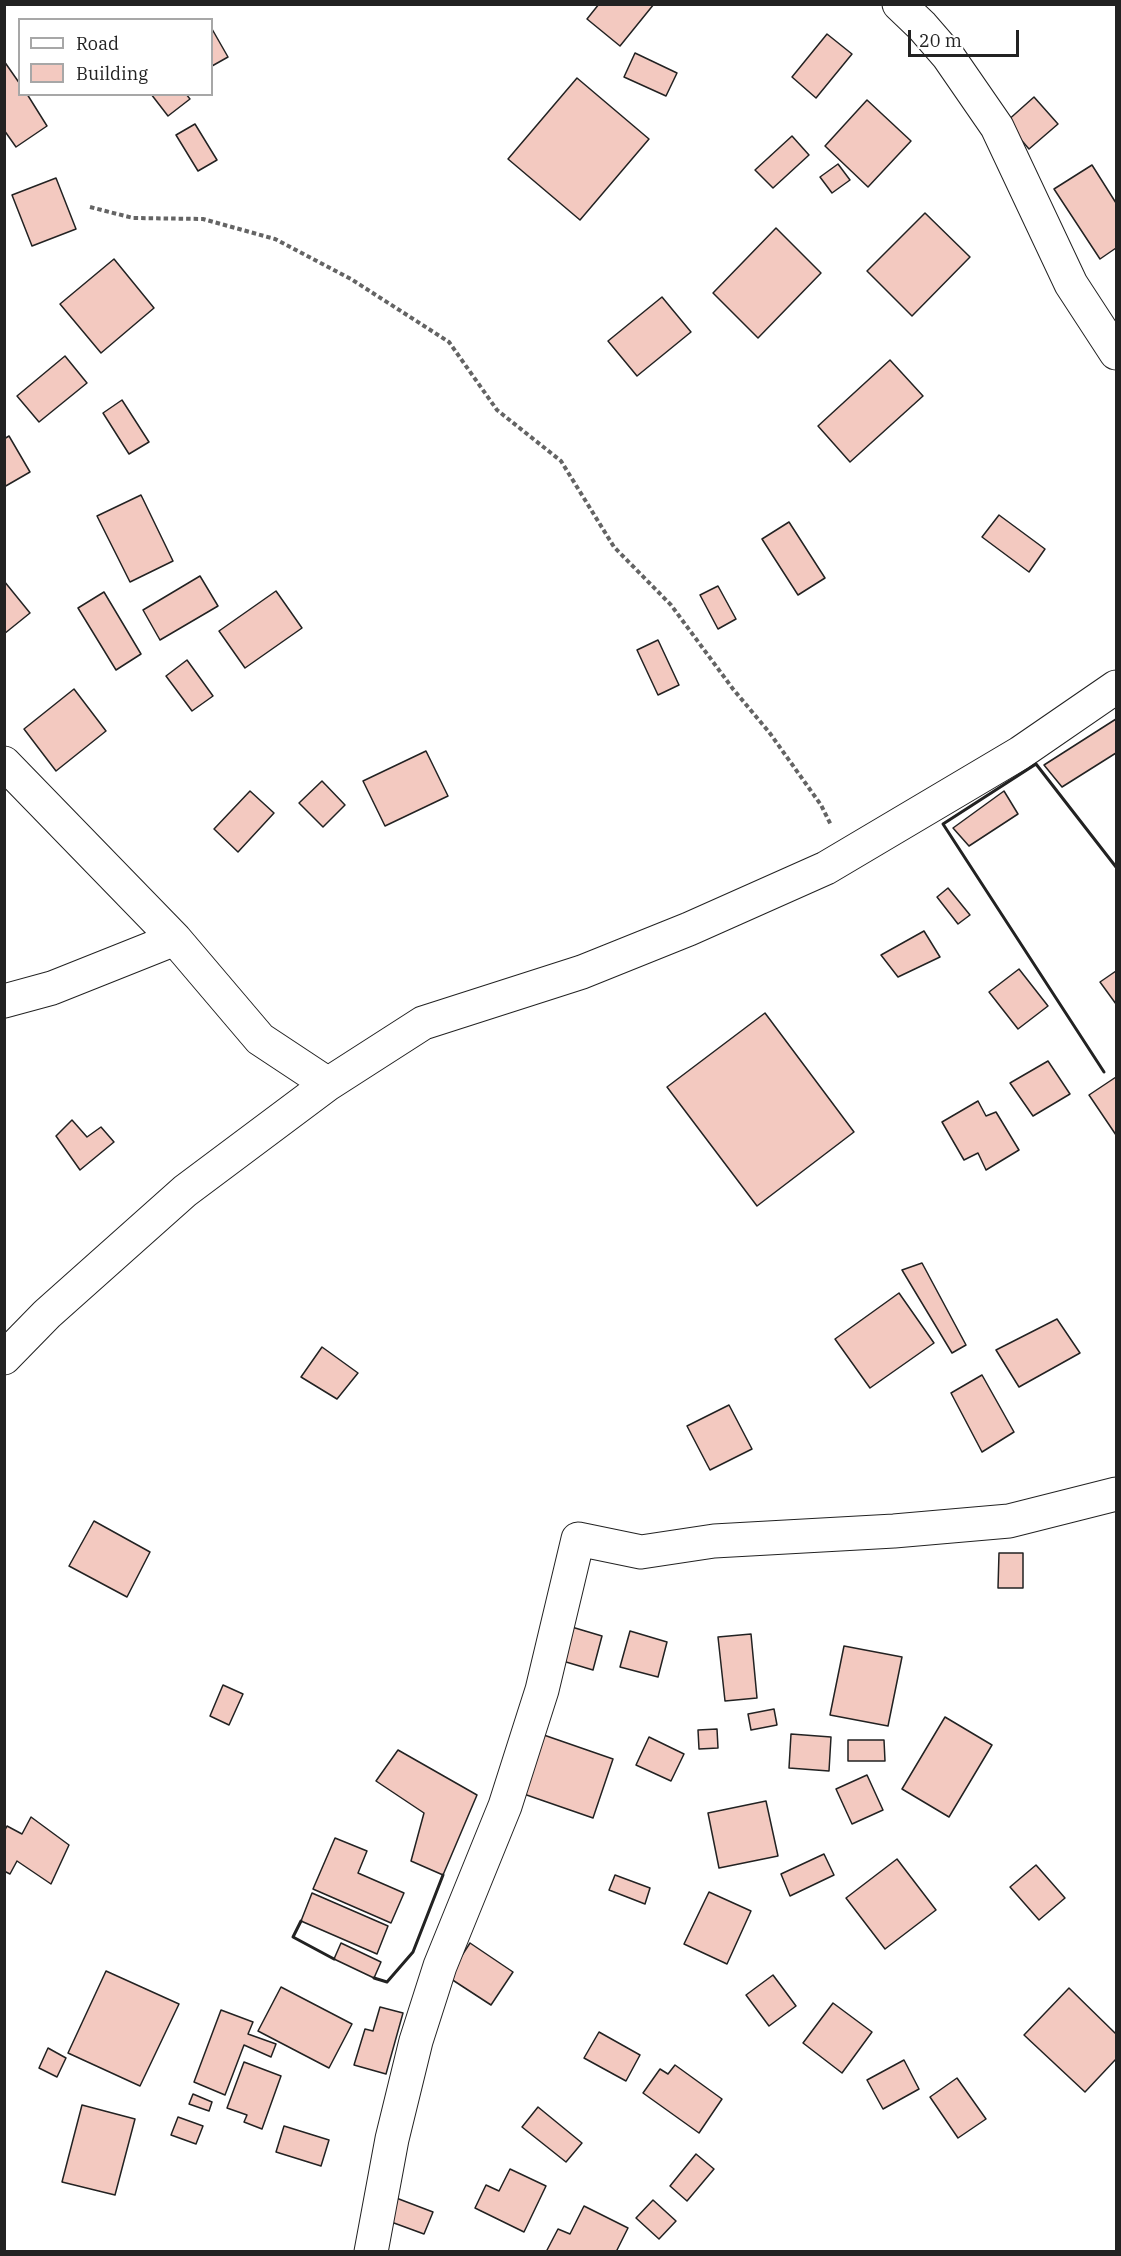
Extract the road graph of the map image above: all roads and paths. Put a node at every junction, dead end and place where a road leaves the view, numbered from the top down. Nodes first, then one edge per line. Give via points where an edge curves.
1 (899, 4) edge
2 (90, 207) dead end
3 (1116, 353) edge
4 (1116, 687) edge
5 (4, 763) edge
6 (847, 855) junction
7 (175, 939) junction
8 (4, 1001) edge
9 (328, 1084) junction
10 (4, 1358) edge
11 (1116, 1494) edge
12 (371, 2252) edge

1 - 3 street via 948,56 997,127 1071,284
2 - 6 path via 133,218 203,219 275,239 351,279 449,342 496,410 561,461 614,547 671,605 769,732 821,805
4 - 6 street via 1020,753
5 - 7 street
6 - 9 street via 700,924 582,972 423,1023
7 - 8 street via 52,988
7 - 9 street via 260,1039
9 - 10 street via 185,1191 47,1314
11 - 12 street via 1009,1521 894,1531 714,1541 641,1552 578,1539 542,1690 509,1796 440,1966 416,2041 392,2139

